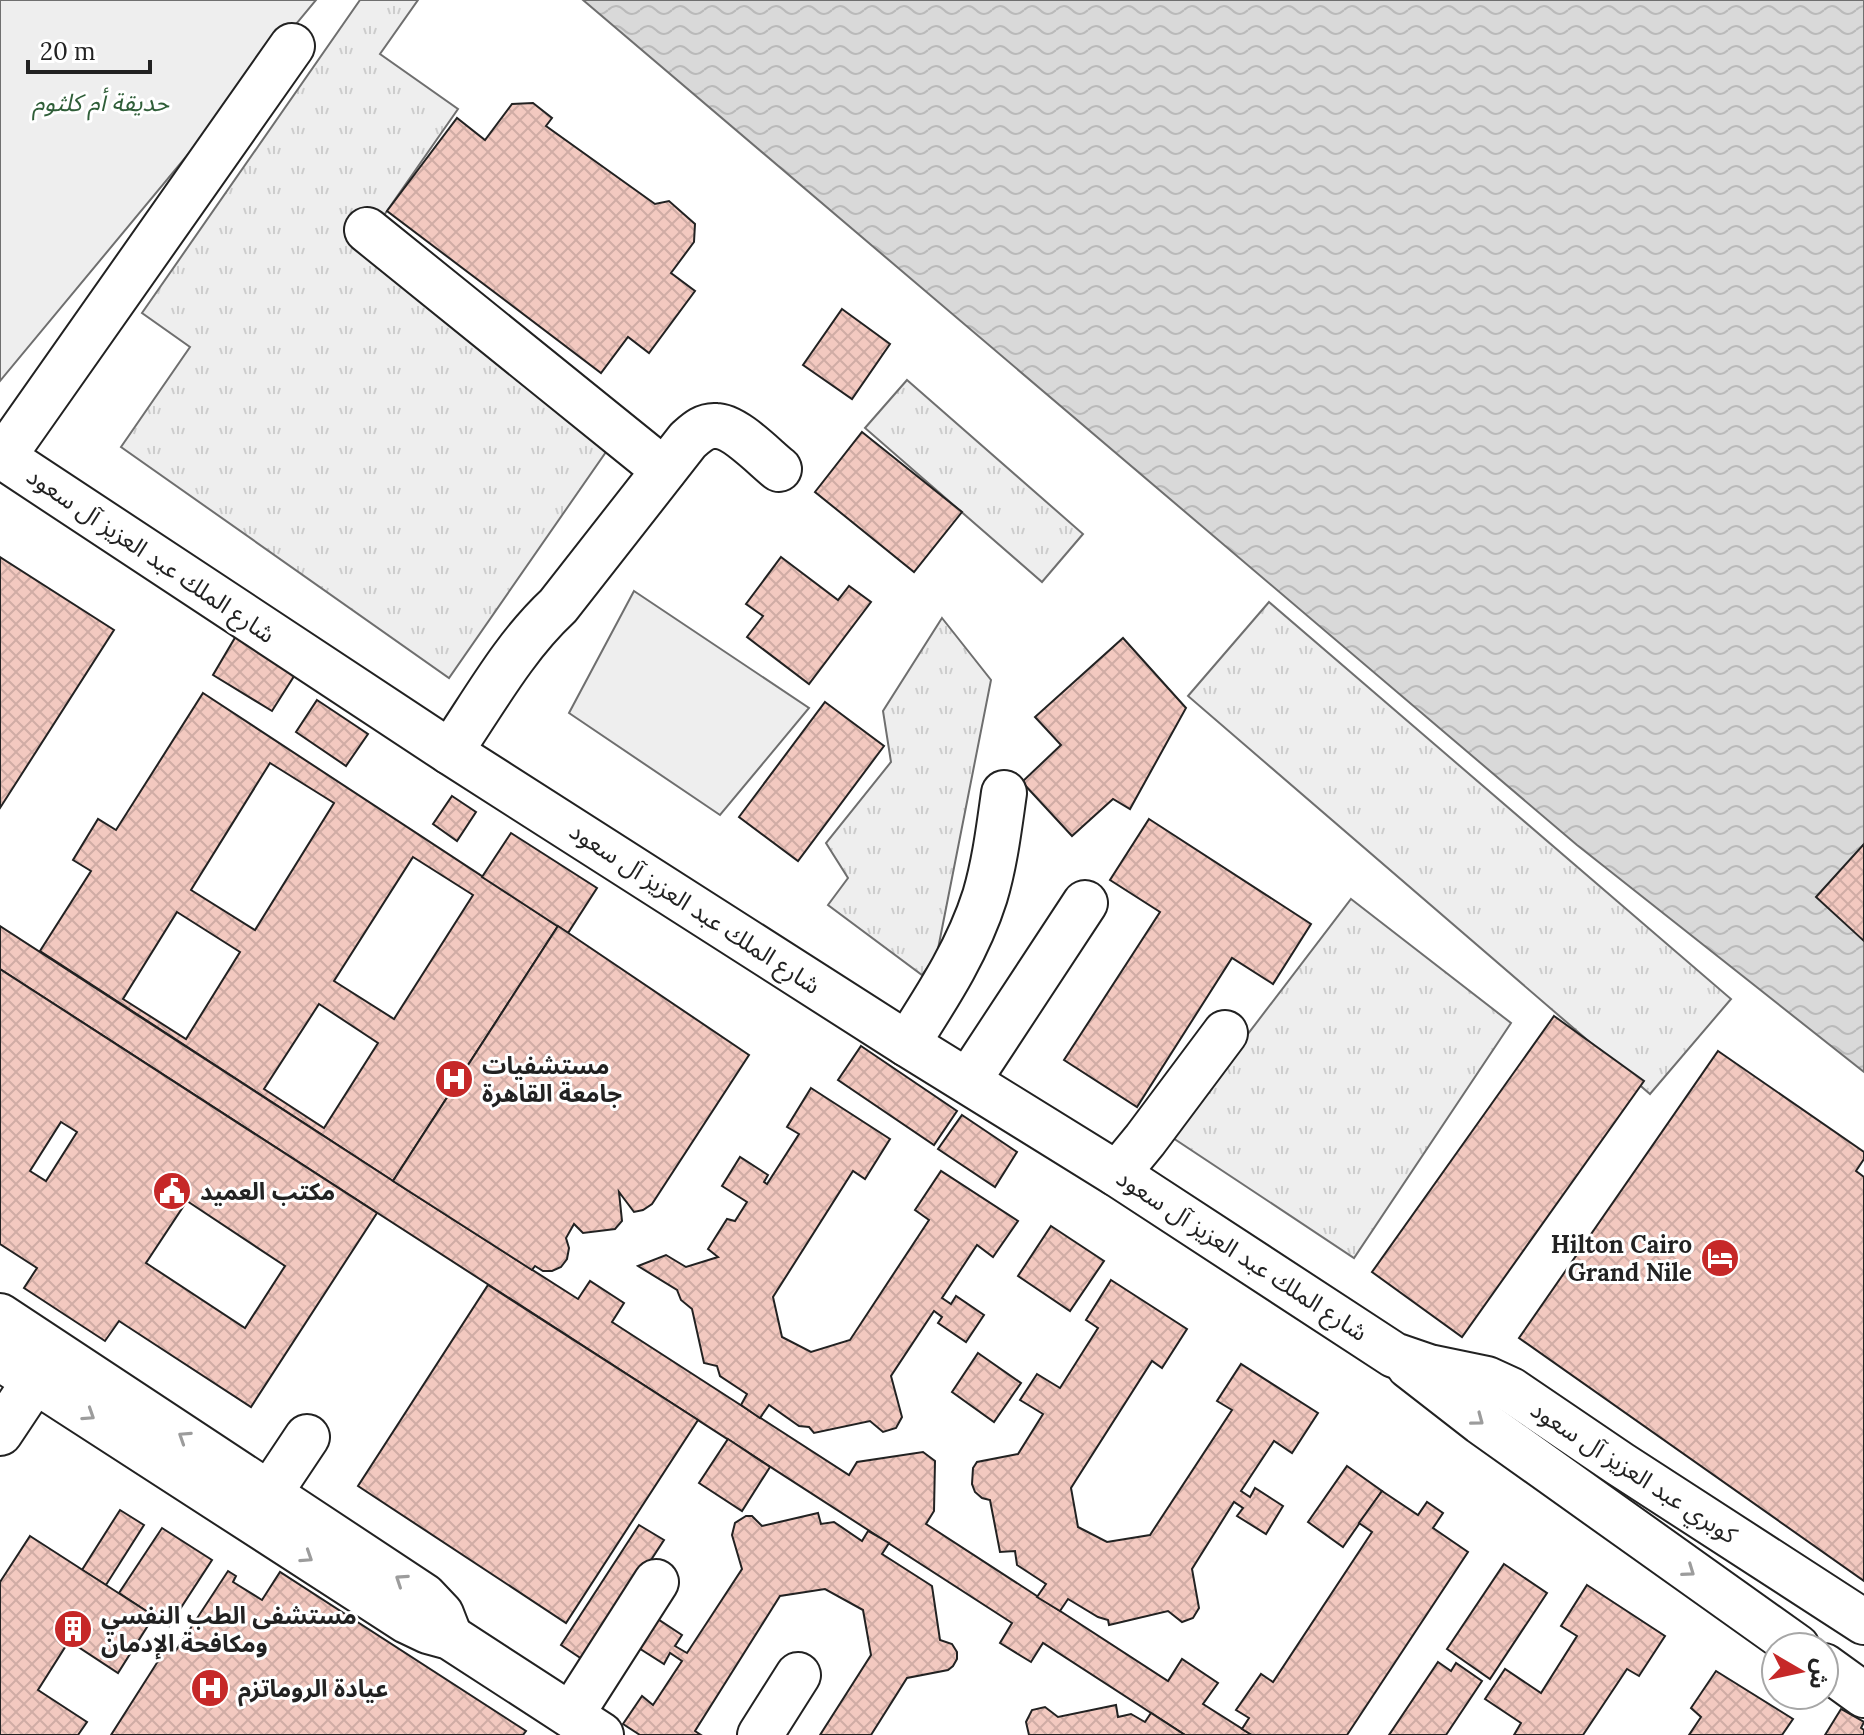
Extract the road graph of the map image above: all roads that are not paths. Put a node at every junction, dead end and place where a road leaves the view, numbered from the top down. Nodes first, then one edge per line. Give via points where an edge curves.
1 (292, 46) dead end
2 (367, 230) dead end
3 (1, 456) edge
4 (779, 469) dead end
5 (664, 470) junction
6 (462, 759) junction
7 (1004, 793) dead end
8 (1085, 903) dead end
9 (1225, 1033) dead end
10 (907, 1044) junction
11 (968, 1081) junction
12 (1117, 1174) junction
13 (17, 1353) edge
14 (1394, 1355) junction
15 (1511, 1390) junction
16 (0, 1433) edge
17 (307, 1437) dead end
18 (260, 1507) junction
19 (656, 1582) dead end
20 (1864, 1599) edge
21 (1864, 1622) edge
22 (1775, 1631) edge
23 (798, 1675) dead end
24 (1840, 1678) edge
25 (1864, 1695) edge
26 (586, 1725) edge
27 (760, 1735) edge

1 - 3 main road
2 - 5 main road
3 - 6 main road, شارع الملك عبد العزيز آل سعود
4 - 5 main road via 732,431 716,425 700,429
5 - 6 main road via 523,643
6 - 10 main road, شارع الملك عبد العزيز آل سعود
7 - 10 main road via 985,896 965,945
8 - 11 main road
9 - 12 main road
10 - 11 main road, شارع الملك عبد العزيز آل سعود
11 - 12 main road, شارع الملك عبد العزيز آل سعود
12 - 14 main road, شارع الملك عبد العزيز آل سعود
13 - 16 main road
13 - 18 main road
14 - 15 main road, شارع الملك عبد العزيز آل سعود
14 -> 22 main road, شارع الملك عبد العزيز آل سعود
15 - 20 main road, كوبري عبد العزيز آل سعود via 1567,1402 1593,1414
15 - 21 main road, كوبري عبد العزيز آل سعود
17 - 18 main road
18 - 26 main road via 424,1596 441,1614 450,1637
19 - 26 main road
23 - 27 main road
24 - 25 main road

